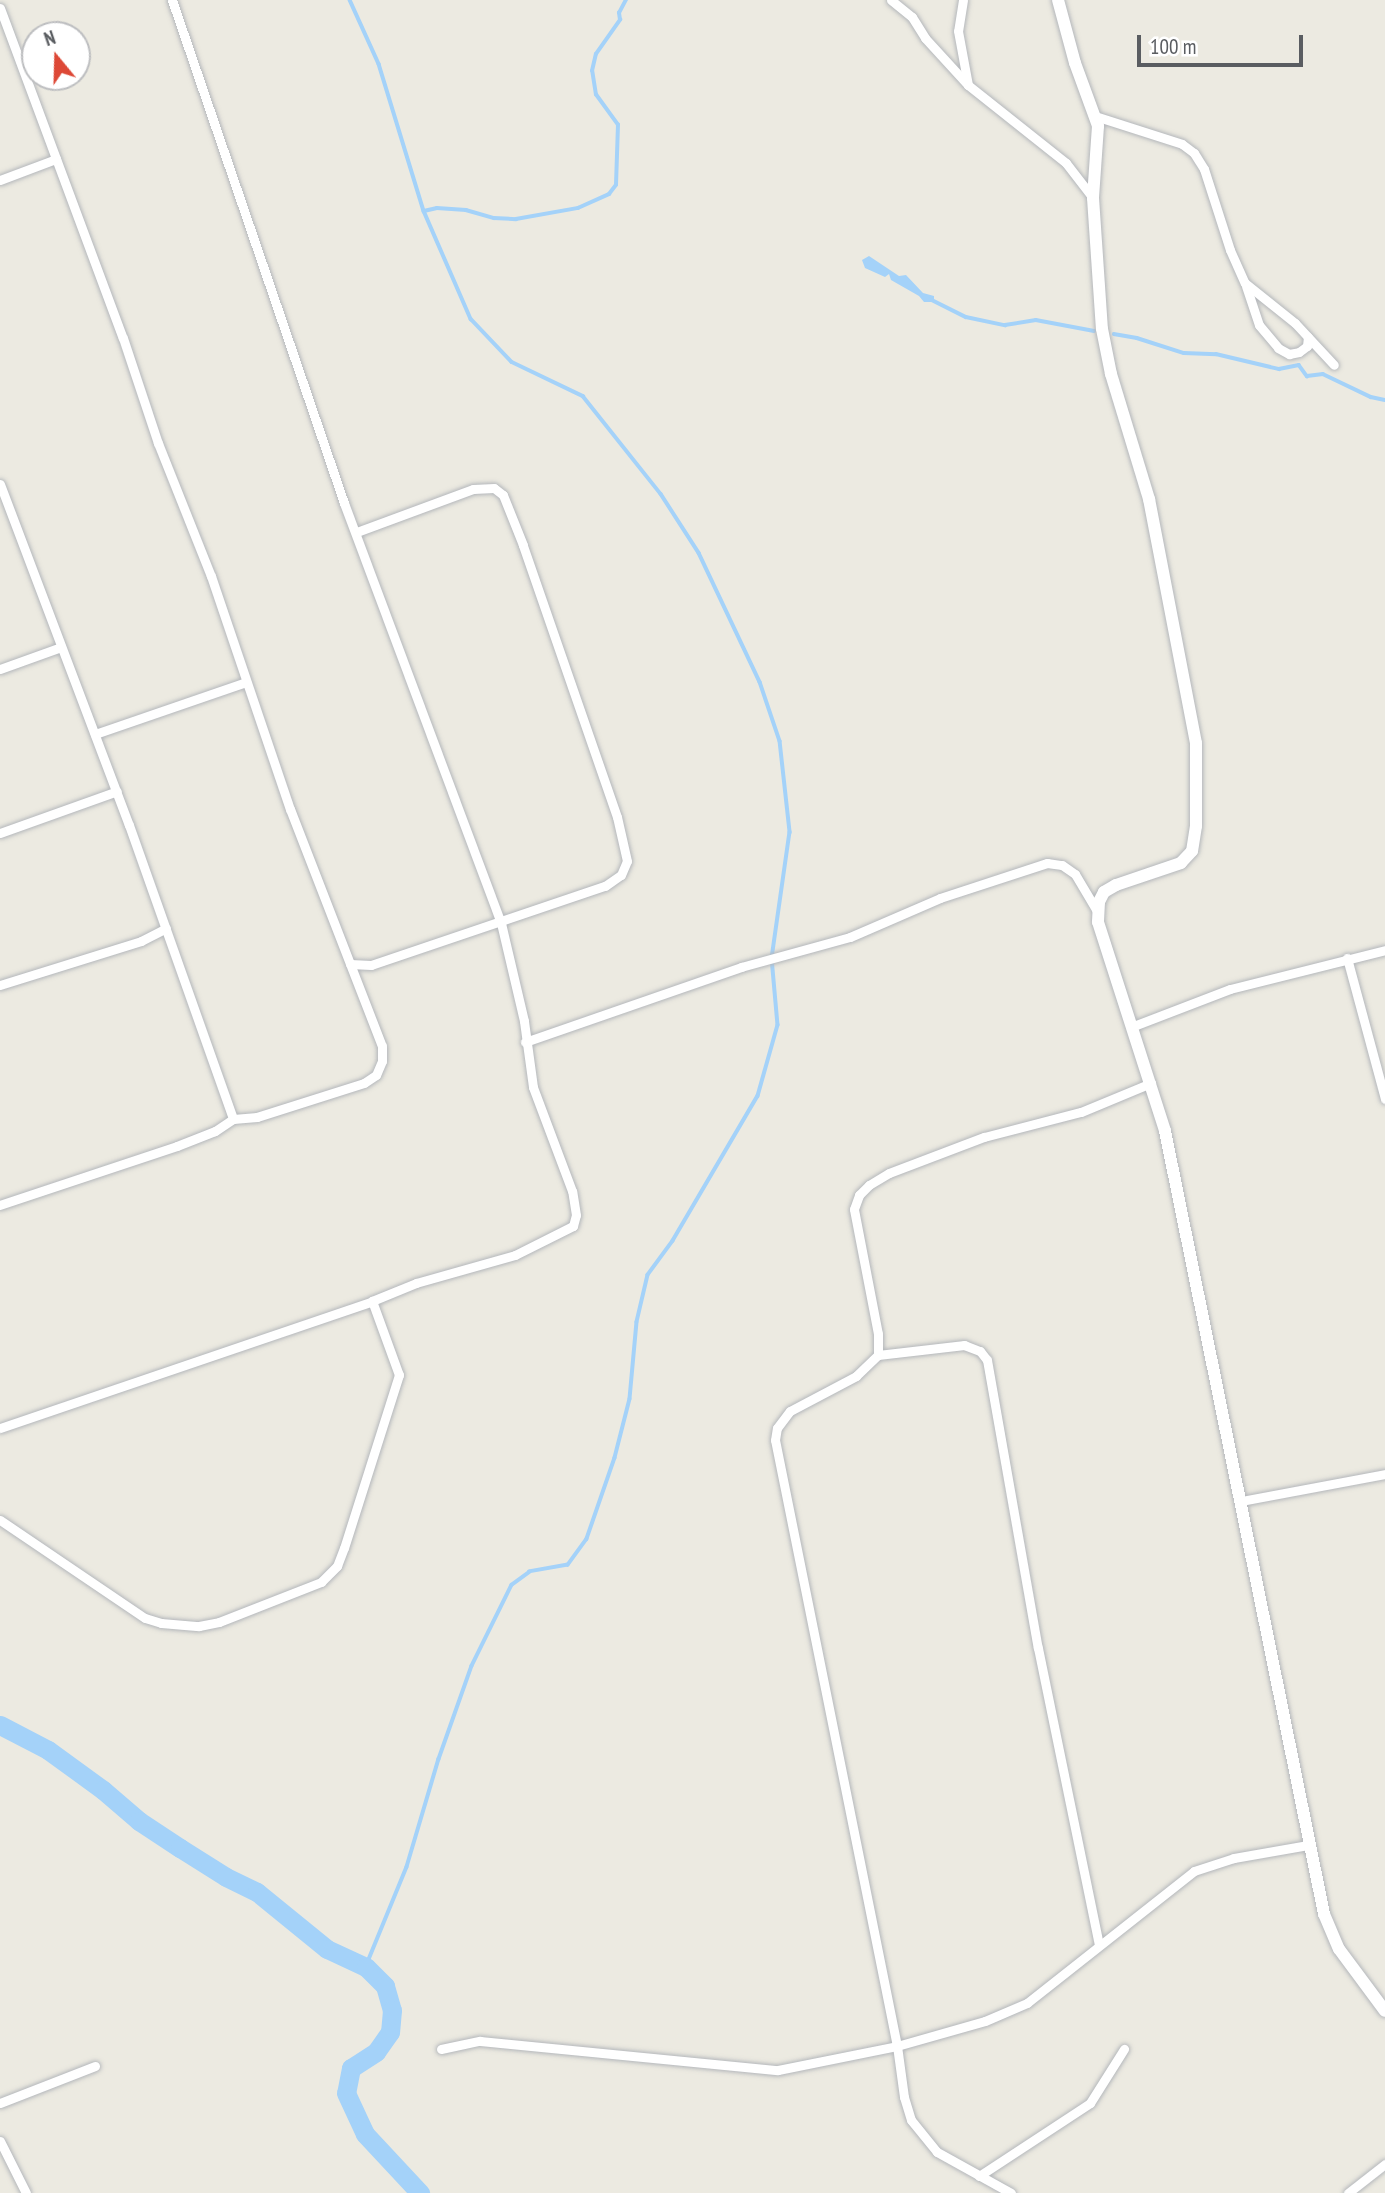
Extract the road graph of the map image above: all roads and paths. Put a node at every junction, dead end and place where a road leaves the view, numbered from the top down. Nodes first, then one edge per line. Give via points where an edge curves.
1 (172, 0) edge
2 (891, 0) edge
3 (963, 0) edge
4 (1058, 0) edge
5 (0, 8) edge
6 (968, 85) junction
7 (1095, 116) junction
8 (55, 159) junction
9 (0, 180) edge
10 (1093, 198) junction
11 (1245, 283) junction
12 (1308, 337) junction
13 (1334, 365) dead end
14 (0, 484) edge
15 (3, 504) edge
16 (357, 533) junction
17 (61, 647) junction
18 (0, 669) edge
19 (246, 682) junction
20 (95, 734) junction
21 (117, 791) junction
22 (0, 833) edge
23 (1097, 911) junction
24 (501, 923) junction
25 (166, 928) junction
26 (1385, 950) edge
27 (1347, 958) junction
28 (350, 964) junction
29 (0, 985) edge
30 (1131, 1027) junction
31 (526, 1042) junction
32 (1151, 1083) junction
33 (1385, 1099) edge
34 (233, 1119) junction
35 (0, 1205) edge
36 (372, 1301) junction
37 (878, 1355) junction
38 (0, 1428) edge
39 (1385, 1474) edge
40 (1241, 1501) junction
41 (0, 1520) edge
42 (1308, 1845) junction
43 (1099, 1945) junction
44 (1385, 2011) edge
45 (897, 2046) junction
46 (440, 2049) dead end
47 (1124, 2049) dead end
48 (95, 2066) dead end
49 (0, 2103) edge
50 (0, 2141) edge
51 (1385, 2164) edge
52 (979, 2176) junction
53 (26, 2193) edge
54 (1011, 2193) edge
55 (1348, 2193) edge

1 - 16 street
2 - 6 street via 912,17
3 - 6 street via 958,31
4 - 7 street
5 - 8 street
6 - 10 street via 1066,163
7 - 10 street via 1099,140
7 - 11 street via 1182,144 1194,153
8 - 9 street
8 - 19 street
10 - 23 street via 1102,329 1149,499 1196,743 1192,851 1181,863 1104,892
11 - 12 street
11 - 12 street via 1259,325 1278,348 1289,354 1298,352 1307,346
12 - 13 street
14 - 15 street
15 - 17 street
16 - 24 street
16 - 24 street via 484,486 503,495 523,545 617,817 627,861 621,875 604,886
17 - 18 street
17 - 20 street
19 - 20 street
19 - 28 street
20 - 21 street
21 - 22 street
21 - 25 street
23 - 30 street via 1101,939
23 - 31 street via 1076,874 1047,863 940,898 818,948 741,967
24 - 28 street via 371,965
24 - 31 street
25 - 29 street via 141,941
25 - 34 street
26 - 27 street
27 - 30 street via 1230,989
27 - 33 street
28 - 34 street via 382,1046 376,1075 364,1083 257,1116
30 - 32 street
31 - 36 street via 533,1087 575,1203 573,1226 514,1255 416,1283
32 - 37 street via 1081,1112 984,1137 869,1185 854,1209
32 - 40 street via 1165,1131
34 - 35 street via 177,1146
36 - 38 street
36 - 41 street via 399,1375 344,1548 337,1566 321,1582 219,1622 169,1625 145,1618
37 - 43 street via 964,1345 980,1351 987,1360 1038,1648
37 - 45 street via 856,1377 790,1411 777,1428 775,1440
39 - 40 street
40 - 42 street
42 - 43 street via 1234,1858 1194,1871
42 - 44 street via 1330,1934
43 - 45 street via 1008,2014
45 - 46 street via 778,2070 480,2041
45 - 52 street via 911,2120 937,2152
47 - 52 street via 1090,2103
48 - 49 street
50 - 53 street
51 - 55 street
52 - 54 street

